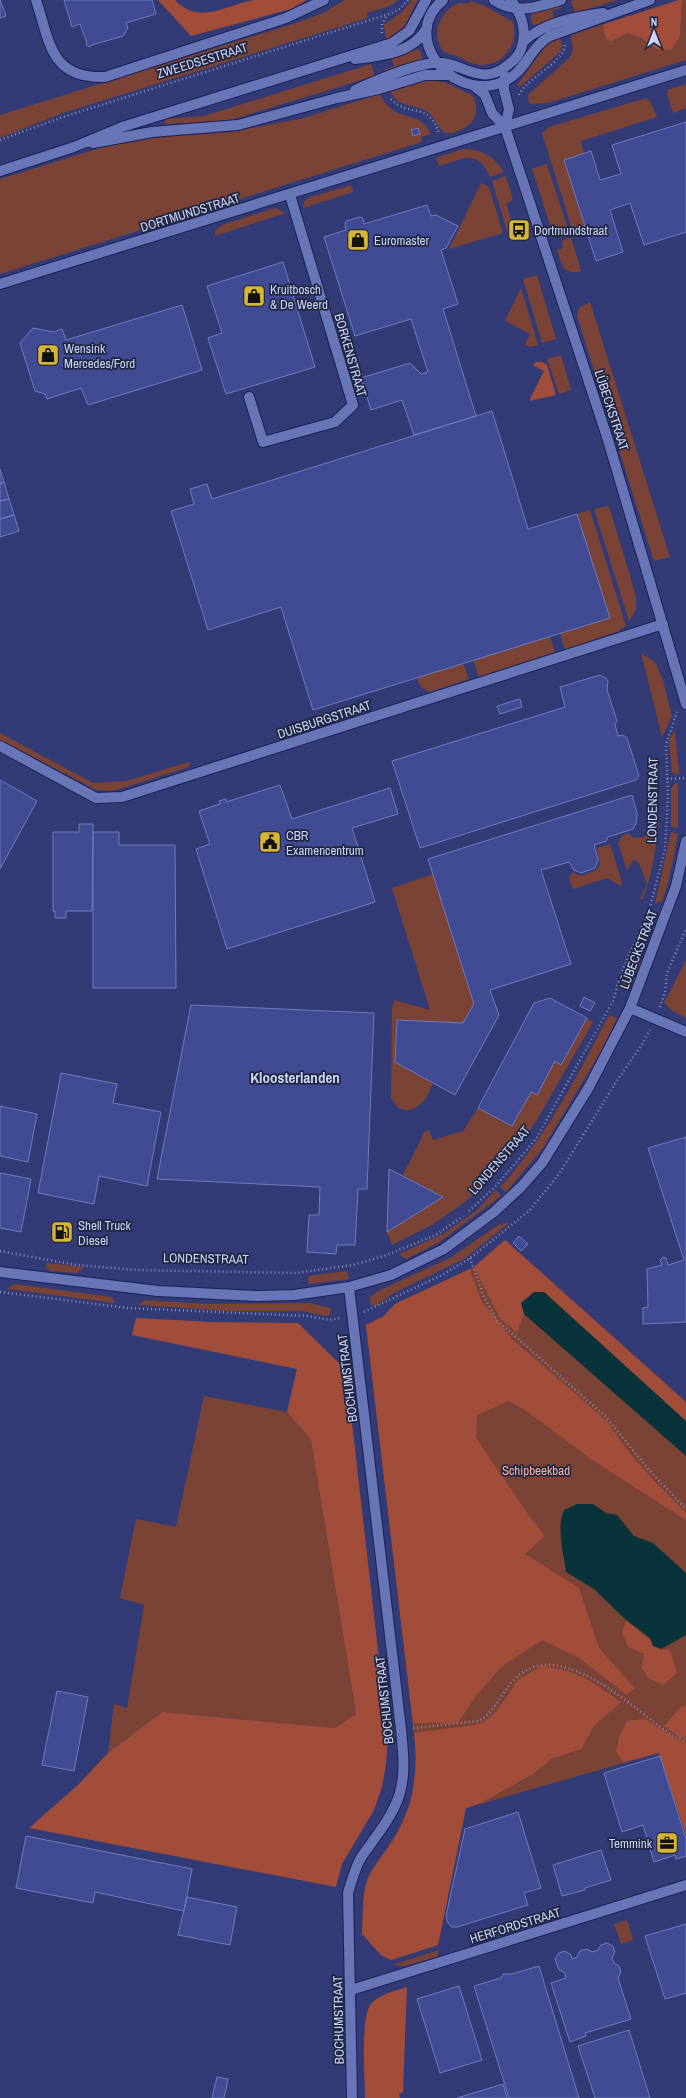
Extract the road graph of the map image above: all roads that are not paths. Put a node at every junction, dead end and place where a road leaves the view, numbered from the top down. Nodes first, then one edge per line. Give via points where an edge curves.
1 (36, 0) edge
2 (324, 0) edge
3 (426, 0) edge
4 (494, 0) edge
5 (511, 0) edge
6 (561, 0) edge
7 (650, 0) edge
8 (442, 1) edge
9 (518, 9) junction
10 (620, 10) junction
11 (427, 28) junction
12 (523, 42) junction
13 (328, 62) junction
14 (437, 62) junction
15 (511, 63) junction
16 (686, 70) edge
17 (449, 75) junction
18 (504, 82) junction
19 (473, 86) junction
20 (337, 98) junction
21 (505, 127) junction
22 (74, 147) junction
23 (0, 171) edge
24 (290, 195) junction
25 (0, 284) edge
26 (250, 397) dead end
27 (663, 624) junction
28 (685, 700) edge
29 (0, 746) edge
30 (686, 842) edge
31 (630, 1008) junction
32 (686, 1032) edge
33 (0, 1272) edge
34 (349, 1287) junction
35 (686, 1885) edge
36 (351, 1990) junction
37 (352, 2098) edge

1 - 2 street, ZWEEDSESTRAAT via 62,66 71,72 91,78 105,77 286,18
3 - 13 street via 409,31 397,41
4 - 9 street via 504,6
5 - 9 street
6 - 9 street via 534,8
7 - 10 street
8 - 11 street via 432,14
9 - 12 street via 523,21
10 - 12 street via 563,21 541,29
10 - 18 street via 550,36 539,44 519,71
11 - 13 street via 417,41 403,49 380,56
11 - 14 street via 429,46
12 - 15 street
13 - 22 street via 122,127
14 - 15 street via 451,64 477,74 495,72
14 - 17 street
14 - 20 street via 376,80
15 - 18 street
16 - 21 street, DORTMUNDSTRAAT
17 - 19 street
17 - 20 street via 425,75
18 - 19 street
18 - 21 street, LÜBECKSTRAAT via 504,93 509,108
19 - 21 street, LÜBECKSTRAAT via 485,95 492,112
20 - 22 street via 238,125 152,132
21 - 24 street, DORTMUNDSTRAAT
21 - 27 street, LÜBECKSTRAAT via 608,440
22 - 23 street
24 - 25 street, DORTMUNDSTRAAT
24 - 26 street, BORKENSTRAAT via 353,405 335,422 263,442
27 - 28 street, LÜBECKSTRAAT
27 - 29 street, DUISBURGSTRAAT via 122,797 96,798
30 - 31 street, LÜBECKSTRAAT via 676,886
31 - 32 street, LÜBECKSTRAAT
31 - 34 street via 589,1087 542,1163 520,1187 494,1212 444,1249 391,1275
33 - 34 street via 158,1291 225,1295 294,1296
34 - 36 street, BOCHUMSTRAAT via 404,1771 399,1795 385,1826 356,1867 348,1893
35 - 36 street, HERFORDSTRAAT
36 - 37 street, BOCHUMSTRAAT

